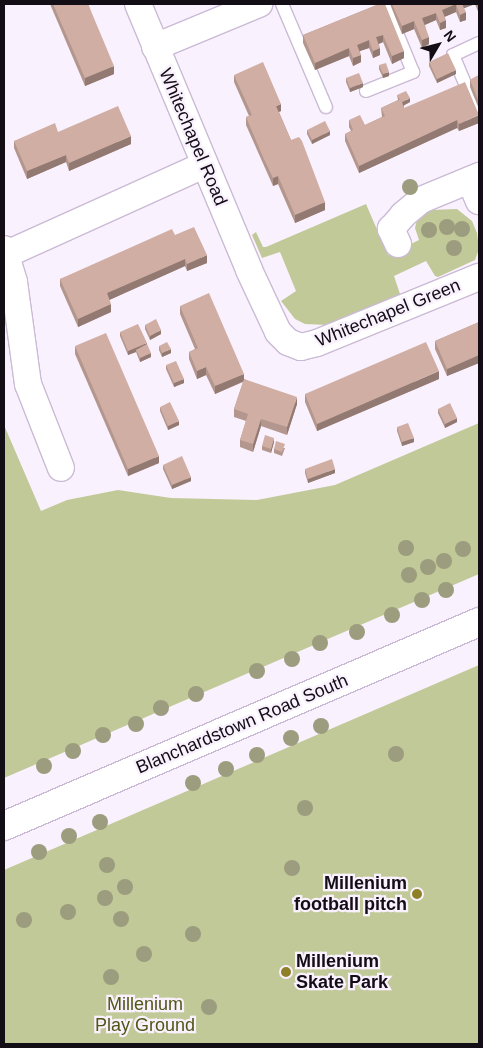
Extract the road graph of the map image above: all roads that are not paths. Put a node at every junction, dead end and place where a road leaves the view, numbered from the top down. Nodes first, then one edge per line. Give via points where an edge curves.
1 (138, 4) edge
2 (259, 4) edge
3 (282, 4) edge
4 (384, 4) edge
5 (479, 44) edge
6 (154, 47) junction
7 (366, 91) dead end
8 (326, 108) dead end
9 (479, 117) edge
10 (204, 165) junction
11 (476, 186) edge
12 (398, 244) dead end
13 (5, 251) edge
14 (249, 270) joint
15 (479, 277) edge
16 (61, 468) dead end
17 (479, 622) edge
18 (4, 826) edge

1 - 6 street, Whitechapel Road
2 - 6 street
3 - 8 lane
4 - 7 lane via 413,72
5 - 9 lane via 452,55
6 - 10 street, Whitechapel Road
10 - 13 street
10 - 14 street, Whitechapel Road
11 - 12 street via 421,200 391,229
13 - 16 street via 28,384
14 - 15 street, Whitechapel Green via 278,332 288,342 301,346 317,343
17 - 18 main road, Blanchardstown Road South

